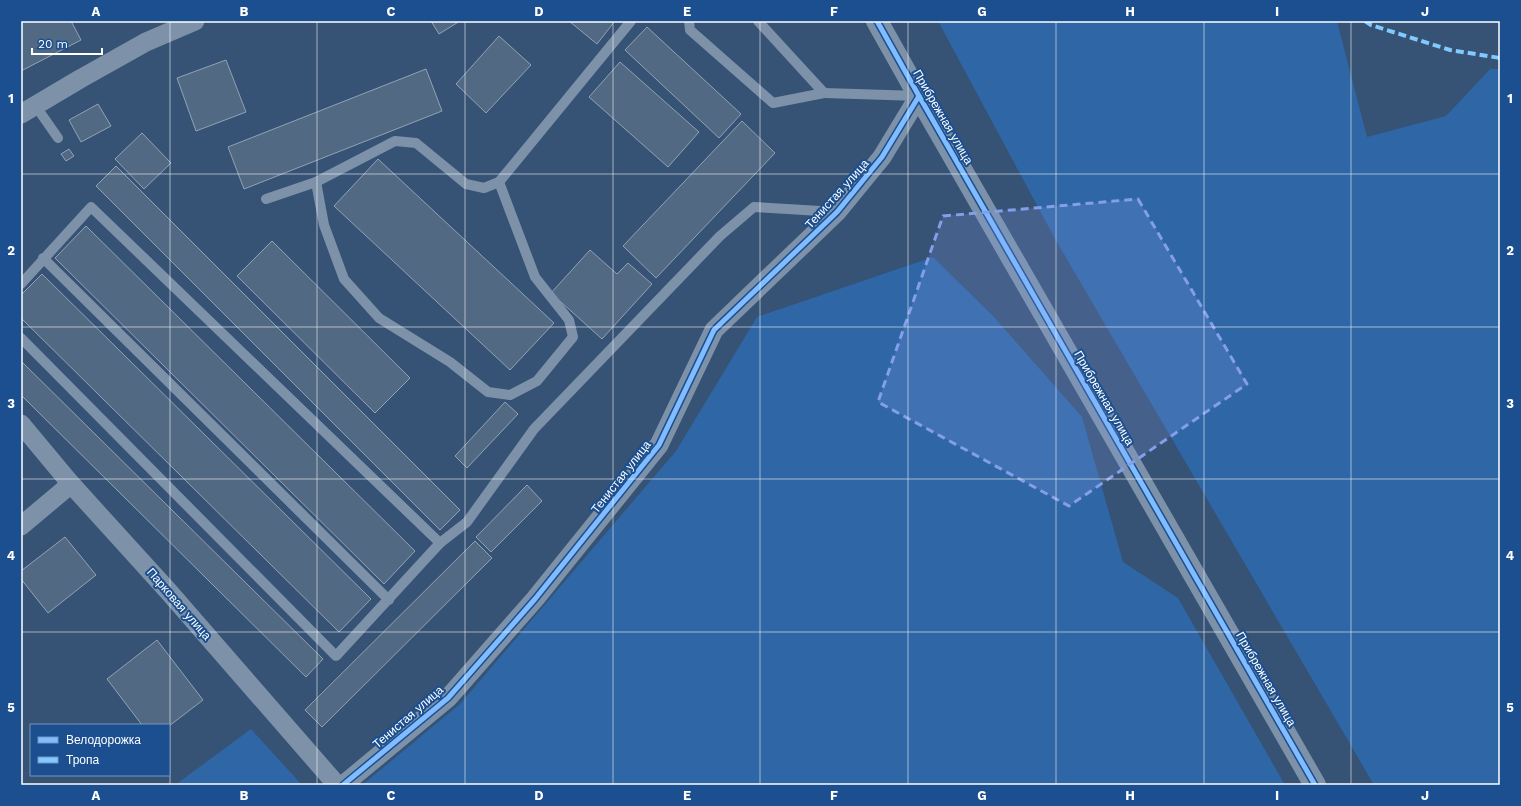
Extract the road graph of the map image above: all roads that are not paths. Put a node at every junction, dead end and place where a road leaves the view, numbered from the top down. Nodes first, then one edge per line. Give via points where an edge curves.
1 (195, 21) edge
2 (631, 21) edge
3 (689, 21) edge
4 (758, 21) edge
5 (877, 21) edge
6 (824, 93) junction
7 (919, 96) junction
8 (28, 110) edge
9 (58, 138) dead end
10 (316, 182) junction
11 (499, 182) junction
12 (266, 199) dead end
13 (837, 212) junction
14 (43, 258) junction
15 (21, 284) edge
16 (21, 338) edge
17 (21, 424) edge
18 (71, 484) junction
19 (21, 526) edge
20 (440, 543) junction
21 (389, 600) junction
22 (337, 785) edge
23 (343, 785) edge
24 (1315, 785) edge

1 - 8 street via 146,42
2 - 11 lane
3 - 6 lane via 690,30 773,103
4 - 6 lane
5 - 7 street, Прибрежная улица
6 - 7 lane
7 - 13 street, Тенистая улица via 882,157
7 - 24 street, Прибрежная улица
8 - 9 lane
10 - 11 lane via 395,141 416,143 466,184 484,188
10 - 11 lane via 324,225 344,280 379,318 450,362 488,392 510,394 537,381 573,337 569,320 535,278
10 - 12 lane
13 - 20 lane via 754,207 720,236 534,429 466,522
13 - 23 street, Тенистая улица via 714,330 658,446 535,599 448,698
14 - 15 lane
14 - 20 lane via 91,207
14 - 21 lane
16 - 21 lane via 336,656
17 - 18 street, Парковая улица
18 - 19 street
18 - 22 street, Парковая улица
20 - 21 lane

